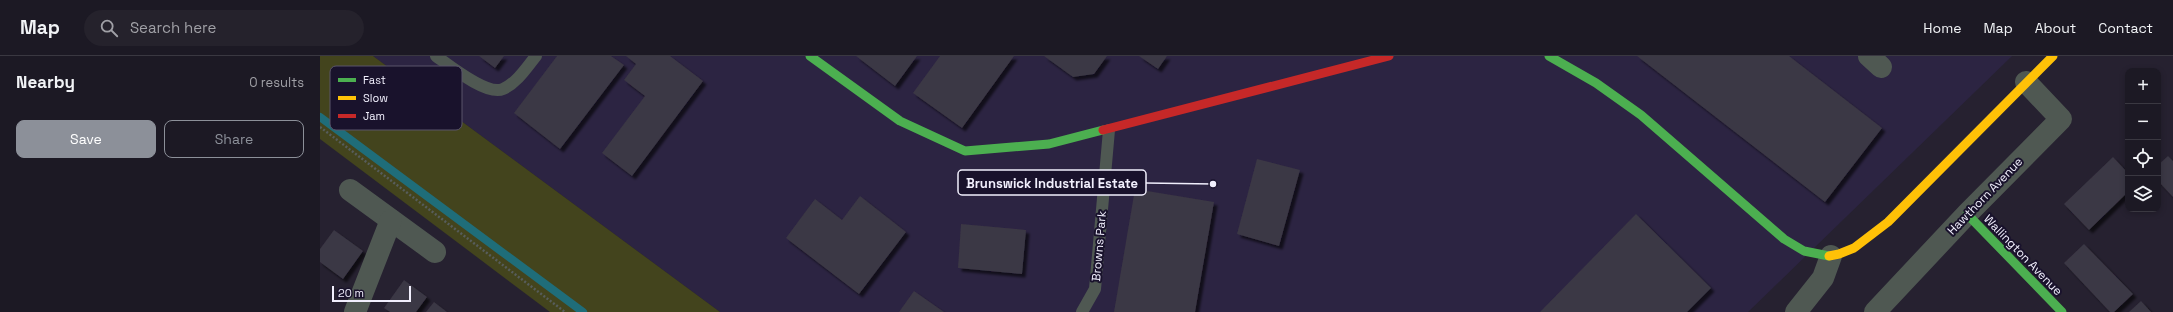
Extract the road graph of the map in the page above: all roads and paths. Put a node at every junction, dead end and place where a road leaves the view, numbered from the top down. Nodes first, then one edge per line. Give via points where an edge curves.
1 (436, 56) edge
2 (536, 56) edge
3 (810, 56) edge
4 (1389, 56) edge
5 (1549, 56) edge
6 (2053, 56) edge
7 (451, 66) edge
8 (462, 73) edge
9 (2026, 82) junction
10 (320, 127) edge
11 (1110, 130) junction
12 (350, 190) dead end
13 (1967, 214) junction
14 (391, 220) junction
15 (435, 252) dead end
16 (1831, 256) junction
17 (355, 312) edge
18 (565, 312) edge
19 (1082, 312) edge
20 (1796, 312) edge
21 (1875, 312) edge
22 (2062, 312) edge

1 - 7 lane
2 - 8 lane via 523,73 503,89 486,89
3 - 11 street via 900,121 965,151 1049,144
4 - 11 street
5 - 16 street via 1572,67 1629,107 1690,156 1780,235 1804,251
6 - 9 street
9 - 13 street, Hawthorn Avenue via 2061,119
9 - 16 street via 1888,222 1860,245
10 - 18 path
11 - 19 lane, Browns Park via 1095,289
12 - 14 street
13 - 21 street, Hawthorn Avenue
13 - 22 street, Wallington Avenue
14 - 15 street
14 - 17 street
16 - 20 street via 1823,278

